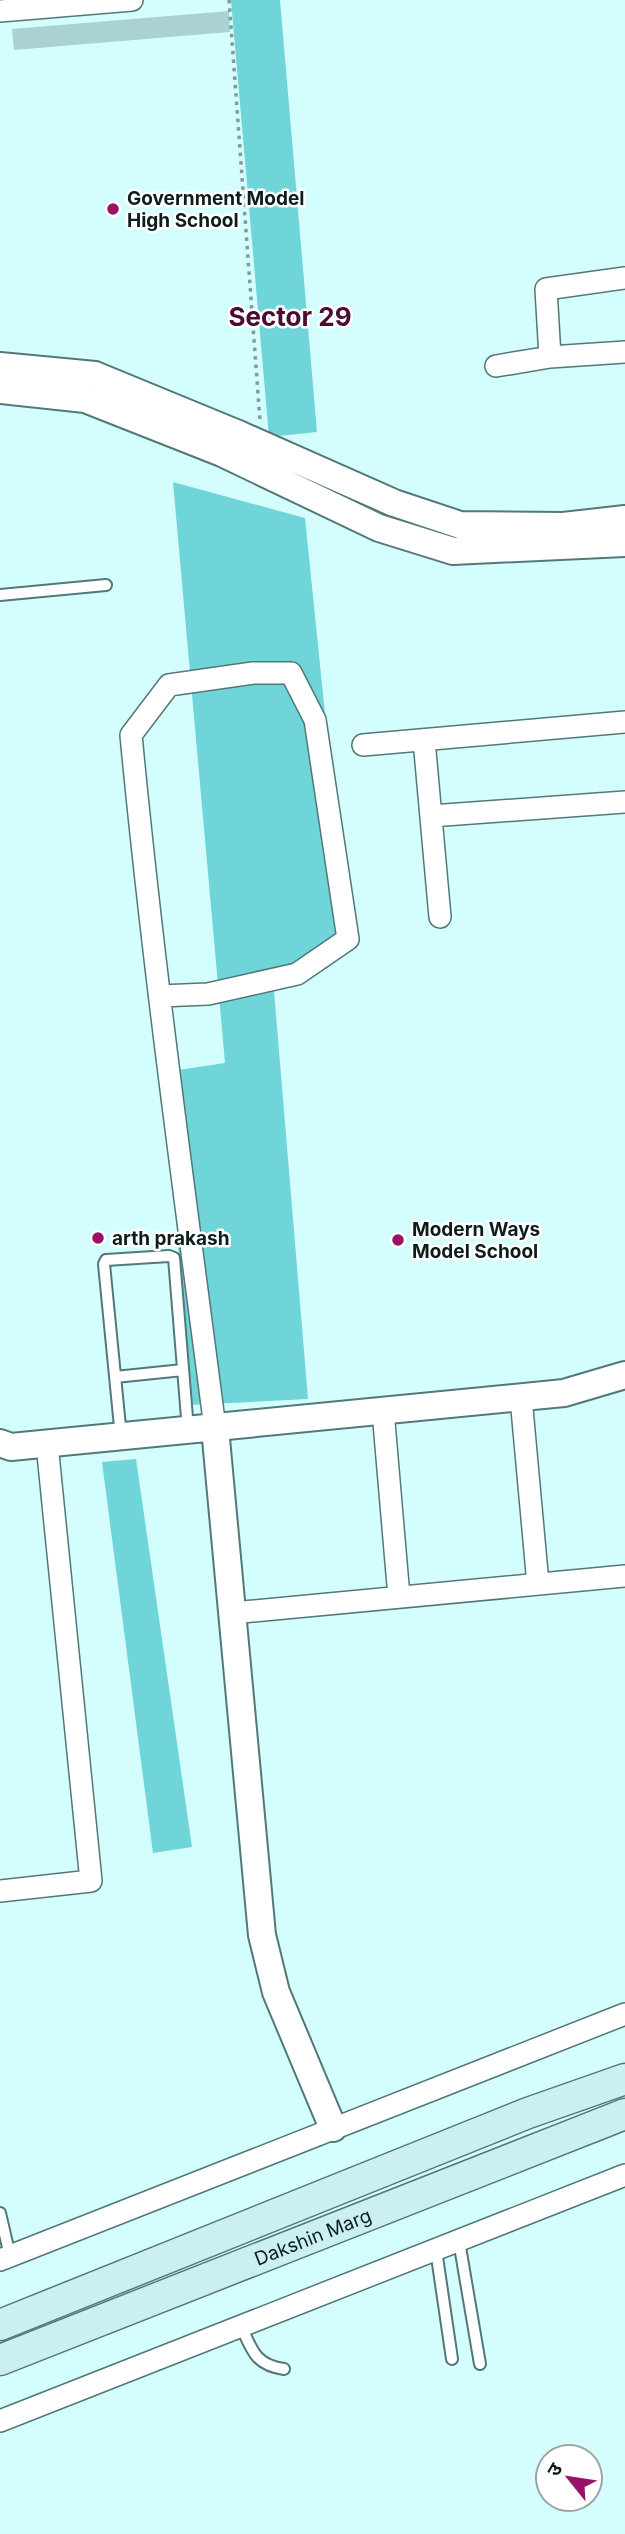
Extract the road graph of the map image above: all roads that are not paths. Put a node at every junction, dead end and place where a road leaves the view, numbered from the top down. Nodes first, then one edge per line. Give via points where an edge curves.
1 (132, 0) edge
2 (0, 11) edge
3 (625, 278) edge
4 (625, 352) edge
5 (550, 357) junction
6 (0, 366) edge
7 (496, 366) dead end
8 (0, 390) edge
9 (625, 519) edge
10 (625, 542) edge
11 (106, 585) dead end
12 (0, 595) edge
13 (625, 722) edge
14 (424, 740) junction
15 (363, 745) dead end
16 (625, 802) edge
17 (431, 816) junction
18 (440, 917) dead end
19 (160, 996) junction
20 (183, 1370) junction
21 (625, 1375) edge
22 (115, 1377) junction
23 (625, 1388) edge
24 (564, 1393) junction
25 (521, 1398) junction
26 (383, 1411) junction
27 (215, 1427) junction
28 (188, 1430) junction
29 (121, 1437) junction
30 (47, 1444) junction
31 (4, 1446) edge
32 (625, 1576) edge
33 (538, 1584) junction
34 (398, 1597) junction
35 (232, 1613) junction
36 (0, 1891) edge
37 (625, 2014) edge
38 (625, 2079) edge
39 (625, 2114) edge
40 (332, 2129) junction
41 (625, 2175) edge
42 (0, 2213) edge
43 (459, 2241) junction
44 (436, 2250) junction
45 (5, 2258) edge
46 (0, 2325) edge
47 (242, 2326) junction
48 (452, 2359) dead end
49 (0, 2360) edge
50 (480, 2364) dead end
51 (284, 2369) dead end
52 (0, 2421) edge

1 - 2 street
3 - 5 street via 546,289
4 - 5 street
5 - 7 street
6 - 9 street via 95,375 394,503 460,525 563,526
8 - 10 street via 85,399 222,453 379,528 453,551
11 - 12 lane
13 - 14 street
14 - 15 street
14 - 17 street
16 - 17 street
17 - 18 street
19 - 19 street via 131,735 169,685 253,673 291,673 315,720 348,939 297,974 208,994
19 - 27 street
20 - 22 lane
20 - 22 lane via 174,1258 106,1260
20 - 28 lane
21 - 24 street
22 - 29 lane
23 - 24 street
24 - 25 street
25 - 26 street
25 - 33 street
26 - 27 street
26 - 34 street
27 - 28 street
27 - 35 street
28 - 29 street
29 - 30 street
30 - 31 street
30 - 36 street via 91,1881
32 - 33 street
33 - 34 street
34 - 35 street
35 - 40 street via 262,1935 276,1992
37 - 40 street
38 - 46 main road, Dakshin Marg via 528,2113
39 - 49 main road, Dakshin Marg
40 - 45 street
41 - 43 street
42 - 45 lane
43 - 44 street
43 - 50 lane
44 - 47 street
44 - 48 lane
47 - 51 lane via 262,2362
47 - 52 street

